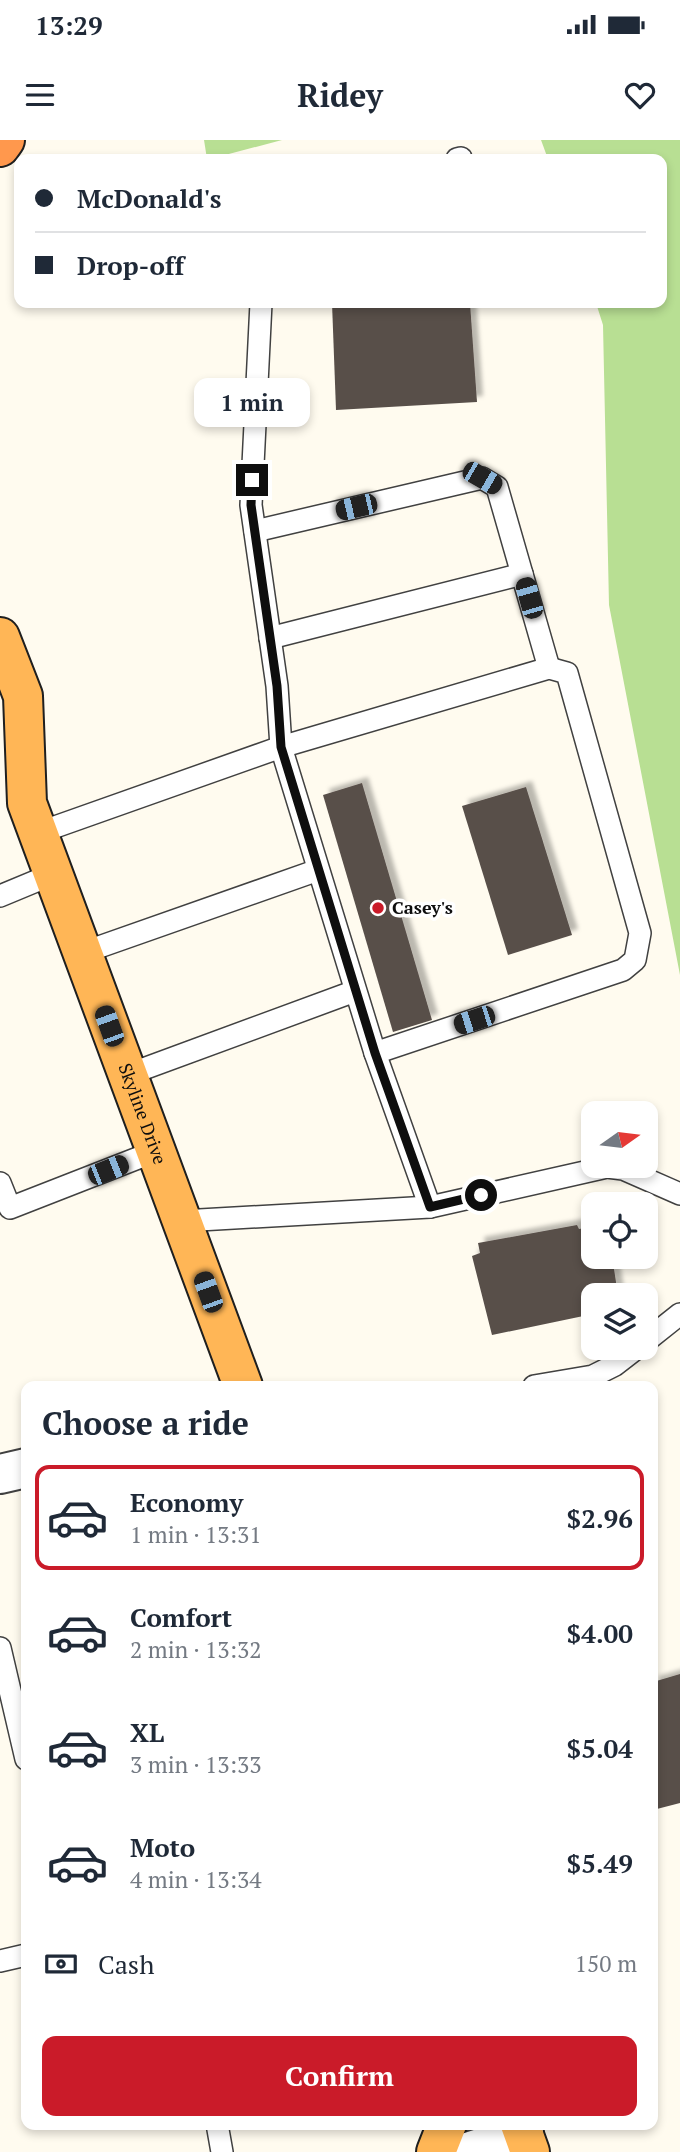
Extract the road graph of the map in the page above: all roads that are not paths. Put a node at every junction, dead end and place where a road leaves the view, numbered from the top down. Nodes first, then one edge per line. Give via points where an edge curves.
1 (261, 308) edge
2 (255, 531) junction
3 (522, 574) junction
4 (0, 637) edge
5 (270, 638) junction
6 (549, 668) junction
7 (281, 747) junction
8 (22, 804) edge
9 (318, 870) junction
10 (53, 874) junction
11 (0, 896) edge
12 (82, 953) junction
13 (355, 991) junction
14 (375, 1053) junction
15 (127, 1075) junction
16 (156, 1151) junction
17 (0, 1182) edge
18 (680, 1194) edge
19 (430, 1207) junction
20 (5, 1210) edge
21 (182, 1221) junction
22 (680, 1314) edge
23 (658, 1331) edge
24 (622, 1360) edge
25 (241, 1381) edge
26 (564, 1381) edge
27 (21, 1469) edge
28 (0, 1474) edge
29 (0, 1648) edge
30 (21, 1734) edge
31 (21, 1956) edge
32 (0, 1961) edge
33 (217, 2130) edge
34 (445, 2130) edge
35 (525, 2137) edge
36 (222, 2152) edge
37 (436, 2152) edge
38 (467, 2152) edge

1 - 2 lane via 251,505
2 - 3 lane via 482,478 497,486
2 - 5 lane
3 - 5 lane
3 - 6 lane
4 - 8 highway, Skyline Drive via 23,696
5 - 7 lane
6 - 7 lane
6 - 14 lane via 567,673 640,933 635,960 623,970
7 - 8 lane
7 - 9 lane
8 - 10 highway, Skyline Drive
9 - 12 lane
9 - 13 lane
10 - 11 lane
10 - 12 highway, Skyline Drive
12 - 15 highway, Skyline Drive
13 - 14 lane
13 - 15 lane
14 - 19 lane
15 - 16 highway, Skyline Drive
16 - 20 lane
16 - 21 highway, Skyline Drive
17 - 20 lane
18 - 19 lane via 623,1169 607,1167
19 - 21 lane
21 - 25 highway, Skyline Drive
22 - 23 lane
24 - 26 lane via 593,1376
27 - 28 street
29 - 30 lane
31 - 32 lane
33 - 36 lane
34 - 37 highway
35 - 38 street

